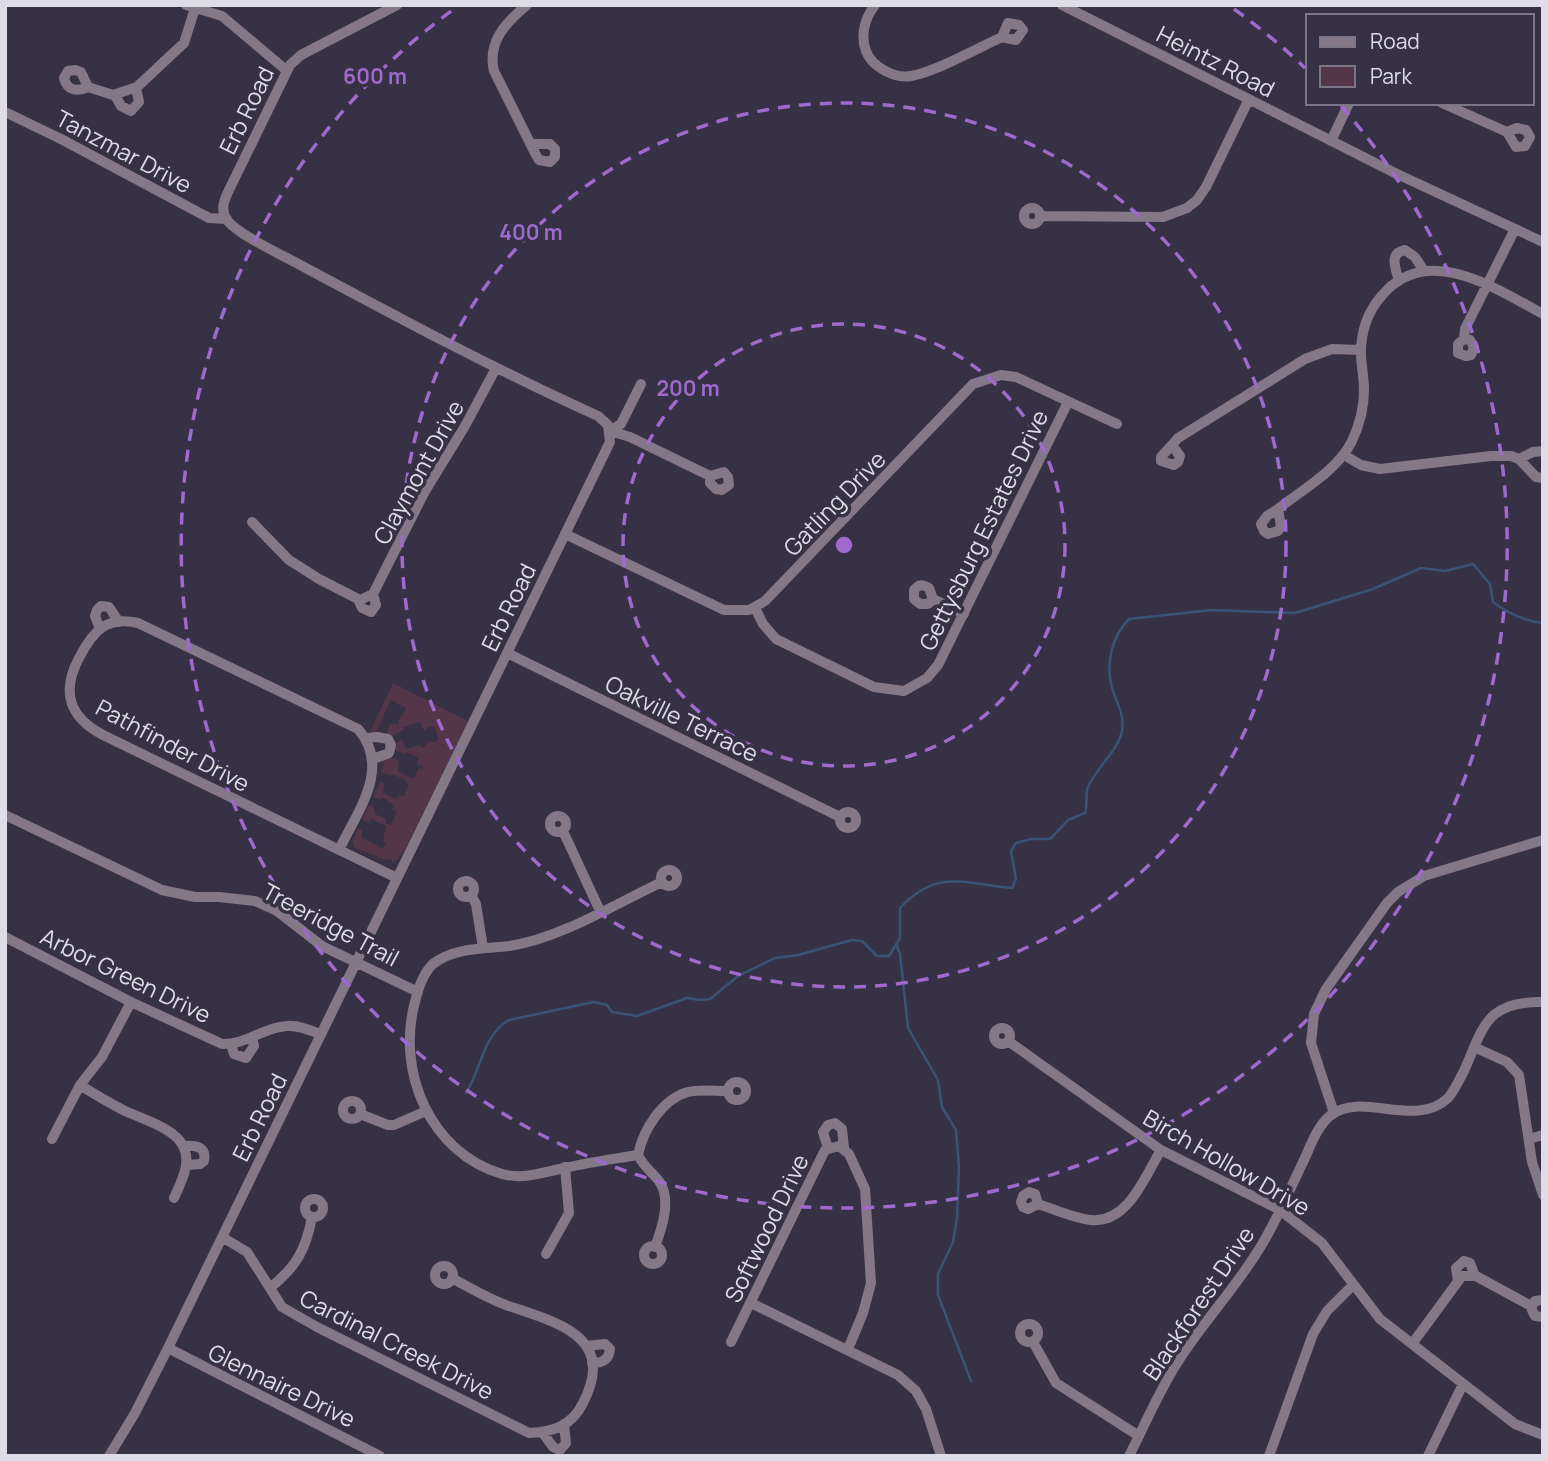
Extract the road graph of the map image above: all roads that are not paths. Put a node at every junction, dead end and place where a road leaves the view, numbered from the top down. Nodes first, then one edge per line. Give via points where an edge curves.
1 (397, 5) edge
2 (527, 5) edge
3 (876, 5) edge
4 (1062, 5) edge
5 (192, 6) edge
6 (1002, 37) dead end
7 (286, 70) junction
8 (88, 87) dead end
9 (136, 88) junction
10 (115, 95) junction
11 (1249, 99) junction
12 (1348, 105) edge
13 (1446, 105) edge
14 (5, 112) edge
15 (1507, 132) dead end
16 (1331, 141) junction
17 (531, 144) dead end
18 (1040, 216) dead end
19 (226, 219) junction
20 (1515, 229) junction
21 (1543, 242) edge
22 (1424, 271) junction
23 (1399, 281) junction
24 (1488, 285) junction
25 (1543, 314) edge
26 (1464, 339) dead end
27 (1361, 350) junction
28 (496, 368) junction
29 (641, 384) dead end
30 (1068, 402) junction
31 (1117, 424) dead end
32 (610, 431) junction
33 (1172, 445) dead end
34 (1543, 451) edge
35 (1344, 455) junction
36 (1519, 459) junction
37 (710, 476) dead end
38 (1543, 478) edge
39 (1278, 509) dead end
40 (252, 522) dead end
41 (565, 534) junction
42 (933, 599) dead end
43 (755, 608) junction
44 (964, 614) junction
45 (119, 622) junction
46 (100, 629) junction
47 (507, 653) junction
48 (366, 738) junction
49 (373, 759) junction
50 (5, 815) edge
51 (840, 817) dead end
52 (563, 831) dead end
53 (1543, 840) edge
54 (339, 850) junction
55 (397, 878) junction
56 (662, 881) dead end
57 (471, 895) dead end
58 (600, 911) junction
59 (5, 937) edge
60 (483, 948) junction
61 (356, 961) junction
62 (418, 992) junction
63 (131, 1002) junction
64 (1543, 1002) edge
65 (320, 1034) junction
66 (252, 1038) junction
67 (1008, 1041) dead end
68 (231, 1044) junction
69 (1474, 1047) junction
70 (80, 1085) junction
71 (727, 1091) dead end
72 (426, 1111) junction
73 (1334, 1113) junction
74 (360, 1114) dead end
75 (1543, 1135) edge
76 (52, 1139) dead end
77 (1529, 1139) junction
78 (183, 1146) junction
79 (828, 1148) junction
80 (845, 1148) junction
81 (1161, 1150) junction
82 (638, 1155) junction
83 (187, 1165) junction
84 (565, 1167) junction
85 (1543, 1195) edge
86 (174, 1198) dead end
87 (1038, 1204) dead end
88 (1280, 1210) junction
89 (312, 1217) dead end
90 (222, 1237) junction
91 (655, 1247) dead end
92 (546, 1254) dead end
93 (452, 1278) dead end
94 (1353, 1285) junction
95 (270, 1288) junction
96 (1543, 1300) edge
97 (751, 1303) junction
98 (1531, 1306) junction
99 (1543, 1317) edge
100 (731, 1342) dead end
101 (1033, 1342) dead end
102 (1412, 1344) junction
103 (586, 1346) junction
104 (168, 1348) junction
105 (848, 1349) junction
106 (592, 1363) junction
107 (1463, 1384) junction
108 (564, 1424) junction
109 (542, 1432) junction
110 (1543, 1435) edge
111 (1139, 1436) junction
112 (358, 1445) junction
113 (109, 1456) edge
114 (352, 1456) edge
115 (380, 1456) edge
116 (941, 1456) edge
117 (1129, 1456) edge
118 (1269, 1456) edge
119 (1428, 1456) edge

1 - 7 street, Erb Road via 301,55
2 - 17 street via 499,32 492,62
3 - 6 street via 863,30 867,54 881,68 899,76 931,70
4 - 11 street, Heintz Road
5 - 7 street via 222,16
5 - 9 street via 184,43
7 - 19 street, Erb Road via 225,199
8 - 10 street
9 - 10 street
9 - 10 street via 139,102 131,111 121,106
11 - 16 street, Heintz Road
11 - 18 street via 1206,187 1187,208 1163,217
12 - 16 street
13 - 15 street
14 - 19 street, Tanzmar Drive via 209,218
16 - 20 street, Heintz Road
19 - 28 street via 265,245
20 - 21 street, Heintz Road
20 - 24 street
22 - 23 street
22 - 23 street via 1411,253 1399,251 1394,262
22 - 24 street via 1457,274
23 - 27 street via 1368,313
24 - 25 street
24 - 26 street
27 - 33 street via 1332,349 1306,359
27 - 35 street via 1364,392 1360,422
28 - 32 street via 598,416
28 - 40 street, Claymont Drive via 373,594 358,599 289,560
29 - 32 street via 621,424
30 - 31 street, Gatling Drive
30 - 43 street, Gatling Drive via 1009,375 973,384
30 - 44 street, Gettysburg Estates Drive
32 - 37 street
32 - 41 street, Erb Road via 610,442
34 - 36 street
35 - 36 street via 1360,465 1380,469 1491,456
35 - 39 street
36 - 38 street via 1536,477
41 - 43 street via 724,610
41 - 47 street, Erb Road
42 - 44 street
43 - 44 street, Gettysburg Estates Drive via 776,639 874,687 904,691 927,678 938,665
45 - 46 street
45 - 46 street, Pathfinder Drive via 109,607 101,606 95,616
45 - 48 street, Pathfinder Drive via 138,623 345,721
46 - 54 street, Pathfinder Drive via 92,634 71,674 71,703 84,724
47 - 51 street, Oakville Terrace
47 - 55 street, Erb Road
48 - 49 street, Pathfinder Drive
48 - 49 street, Pathfinder Drive via 388,739 391,745 388,754
49 - 54 street, Pathfinder Drive via 372,783
50 - 61 street, Treeridge Trail via 162,890 255,901 277,911 322,946
52 - 58 street
53 - 73 street via 1424,876 1387,903 1326,989 1314,1014 1311,1043
54 - 55 street, Pathfinder Drive
55 - 61 street, Erb Road
56 - 58 street, Treeridge Trail
57 - 60 street
58 - 60 street, Treeridge Trail via 534,941
59 - 63 street, Arbor Green Drive
60 - 62 street, Treeridge Trail via 433,965
61 - 62 street, Treeridge Trail
61 - 65 street, Erb Road
62 - 72 street via 412,1014 411,1069
63 - 68 street, Arbor Green Drive
63 - 70 street via 102,1057
64 - 69 street via 1520,1002 1501,1009
65 - 66 street, Arbor Green Drive via 290,1025
65 - 90 street, Erb Road
66 - 68 street, Arbor Green Drive
66 - 68 street, Arbor Green Drive via 254,1046 246,1058 234,1054
67 - 81 street, Birch Hollow Drive
69 - 73 street via 1455,1089 1434,1107 1353,1107
69 - 77 street via 1507,1062 1520,1075
70 - 76 street
70 - 78 street via 164,1129
71 - 82 street via 698,1090 669,1101 640,1142
72 - 74 street via 394,1125
72 - 84 street via 450,1143 477,1164 500,1174 528,1177
73 - 88 street, Blackforest Drive via 1320,1128
75 - 77 street
77 - 85 street
78 - 83 street
78 - 83 street via 204,1150 204,1161
79 - 80 street, Softwood Drive
79 - 80 street via 823,1132 835,1123 842,1129
79 - 97 street, Softwood Drive
80 - 105 street via 865,1189 870,1283
81 - 87 street via 1124,1209 1106,1219 1090,1220
81 - 88 street, Birch Hollow Drive
82 - 84 street
82 - 91 street via 661,1183 665,1198
83 - 86 street
84 - 92 street via 569,1213
88 - 94 street, Birch Hollow Drive via 1322,1243
88 - 111 street, Blackforest Drive via 1255,1256 1181,1356
89 - 95 street via 298,1259
90 - 95 street, Cardinal Creek Drive via 247,1252
90 - 104 street, Erb Road
93 - 103 street, Cardinal Creek Drive via 496,1301 563,1325
94 - 102 street, Birch Hollow Drive via 1380,1319
94 - 118 street via 1312,1334
95 - 109 street, Cardinal Creek Drive via 282,1307 317,1327 517,1427
96 - 98 street
97 - 100 street, Softwood Drive
97 - 105 street
98 - 99 street via 1533,1314
98 - 102 street via 1475,1276 1462,1276
101 - 111 street via 1056,1383
102 - 107 street, Birch Hollow Drive
103 - 106 street, Cardinal Creek Drive
103 - 106 street, Cardinal Creek Drive via 605,1344 610,1349 602,1362
104 - 112 street, Glennaire Drive
104 - 113 street, Erb Road
105 - 116 street via 898,1375 916,1391
106 - 108 street, Cardinal Creek Drive via 593,1377 585,1399
107 - 110 street, Birch Hollow Drive via 1515,1424
107 - 119 street
108 - 109 street
108 - 109 street, Cardinal Creek Drive via 566,1443 560,1450
111 - 117 street, Blackforest Drive
112 - 114 street
112 - 115 street, Glennaire Drive

